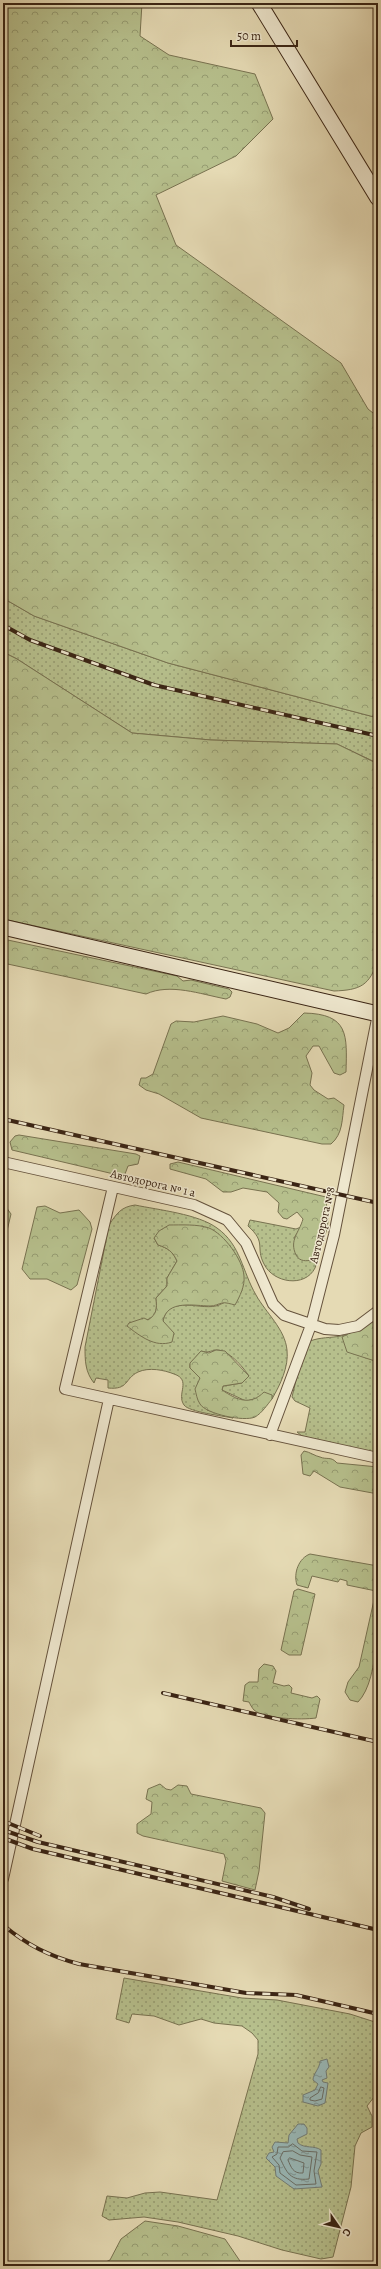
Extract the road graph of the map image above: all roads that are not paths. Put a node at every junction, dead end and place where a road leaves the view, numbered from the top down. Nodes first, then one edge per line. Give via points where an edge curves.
1 (259, 3) edge
2 (378, 198) edge
3 (3, 927) edge
4 (378, 1014) edge
5 (3, 1162) edge
6 (113, 1187) junction
7 (378, 1311) edge
8 (311, 1324) junction
9 (110, 1399) junction
10 (270, 1436) junction
11 (378, 1458) edge
12 (3, 1879) edge

1 - 2 street
3 - 4 street
4 - 8 street, Автодорога №8 via 334,1235
5 - 6 street, Автодорога № 1 а
6 - 8 street, Автодорога № 1 а via 194,1206 227,1220 246,1243 273,1304 284,1315
6 - 9 street via 65,1389
7 - 8 street, Автодорога № 1 а via 358,1326 339,1330
8 - 10 street, Автодорога №8
9 - 10 street
9 - 12 street
10 - 11 street

